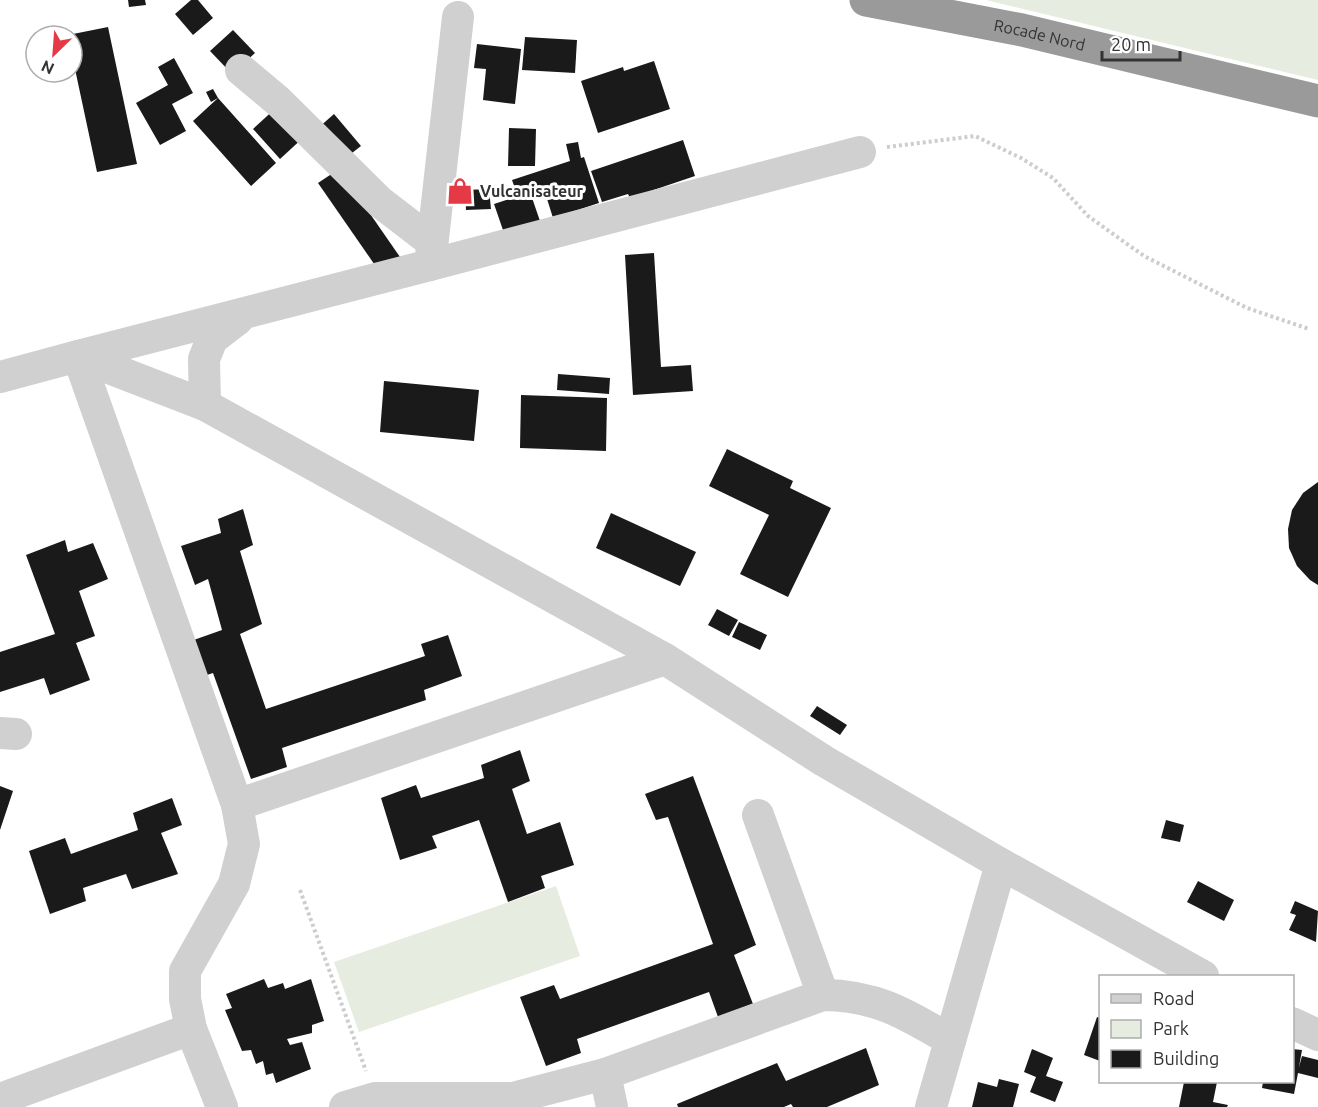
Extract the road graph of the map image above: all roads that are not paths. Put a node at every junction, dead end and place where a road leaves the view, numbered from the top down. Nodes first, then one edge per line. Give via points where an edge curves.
1 (866, 0) edge
2 (458, 17) dead end
3 (240, 70) dead end
4 (1318, 101) edge
5 (860, 152) road end
6 (431, 253) junction
7 (243, 315) junction
8 (78, 357) junction
9 (0, 377) edge
10 (205, 405) junction
11 (665, 659) junction
12 (237, 805) junction
13 (758, 815) dead end
14 (1001, 864) junction
15 (1201, 975) edge
16 (823, 995) junction
17 (1294, 1023) edge
18 (191, 1029) junction
19 (1318, 1035) edge
20 (950, 1040) junction
21 (605, 1074) junction
22 (0, 1098) edge
23 (222, 1107) edge
24 (345, 1107) edge
25 (612, 1107) edge
26 (931, 1107) edge

1 - 4 highway, Rocade Nord via 1022,30
2 - 6 street
3 - 6 street via 278,101
5 - 6 street
6 - 7 street
7 - 8 street
7 - 10 street via 212,339 204,359
8 - 9 street
8 - 10 street
8 - 12 street
10 - 11 street
11 - 12 street
11 - 14 street via 824,760
12 - 18 street via 244,844 234,884 185,971
13 - 16 street
14 - 15 street
14 - 20 street
16 - 20 street via 853,995 904,1013
16 - 21 street
17 - 19 street
18 - 22 street
18 - 23 street
20 - 26 street
21 - 24 street via 513,1098 375,1098
21 - 25 street

